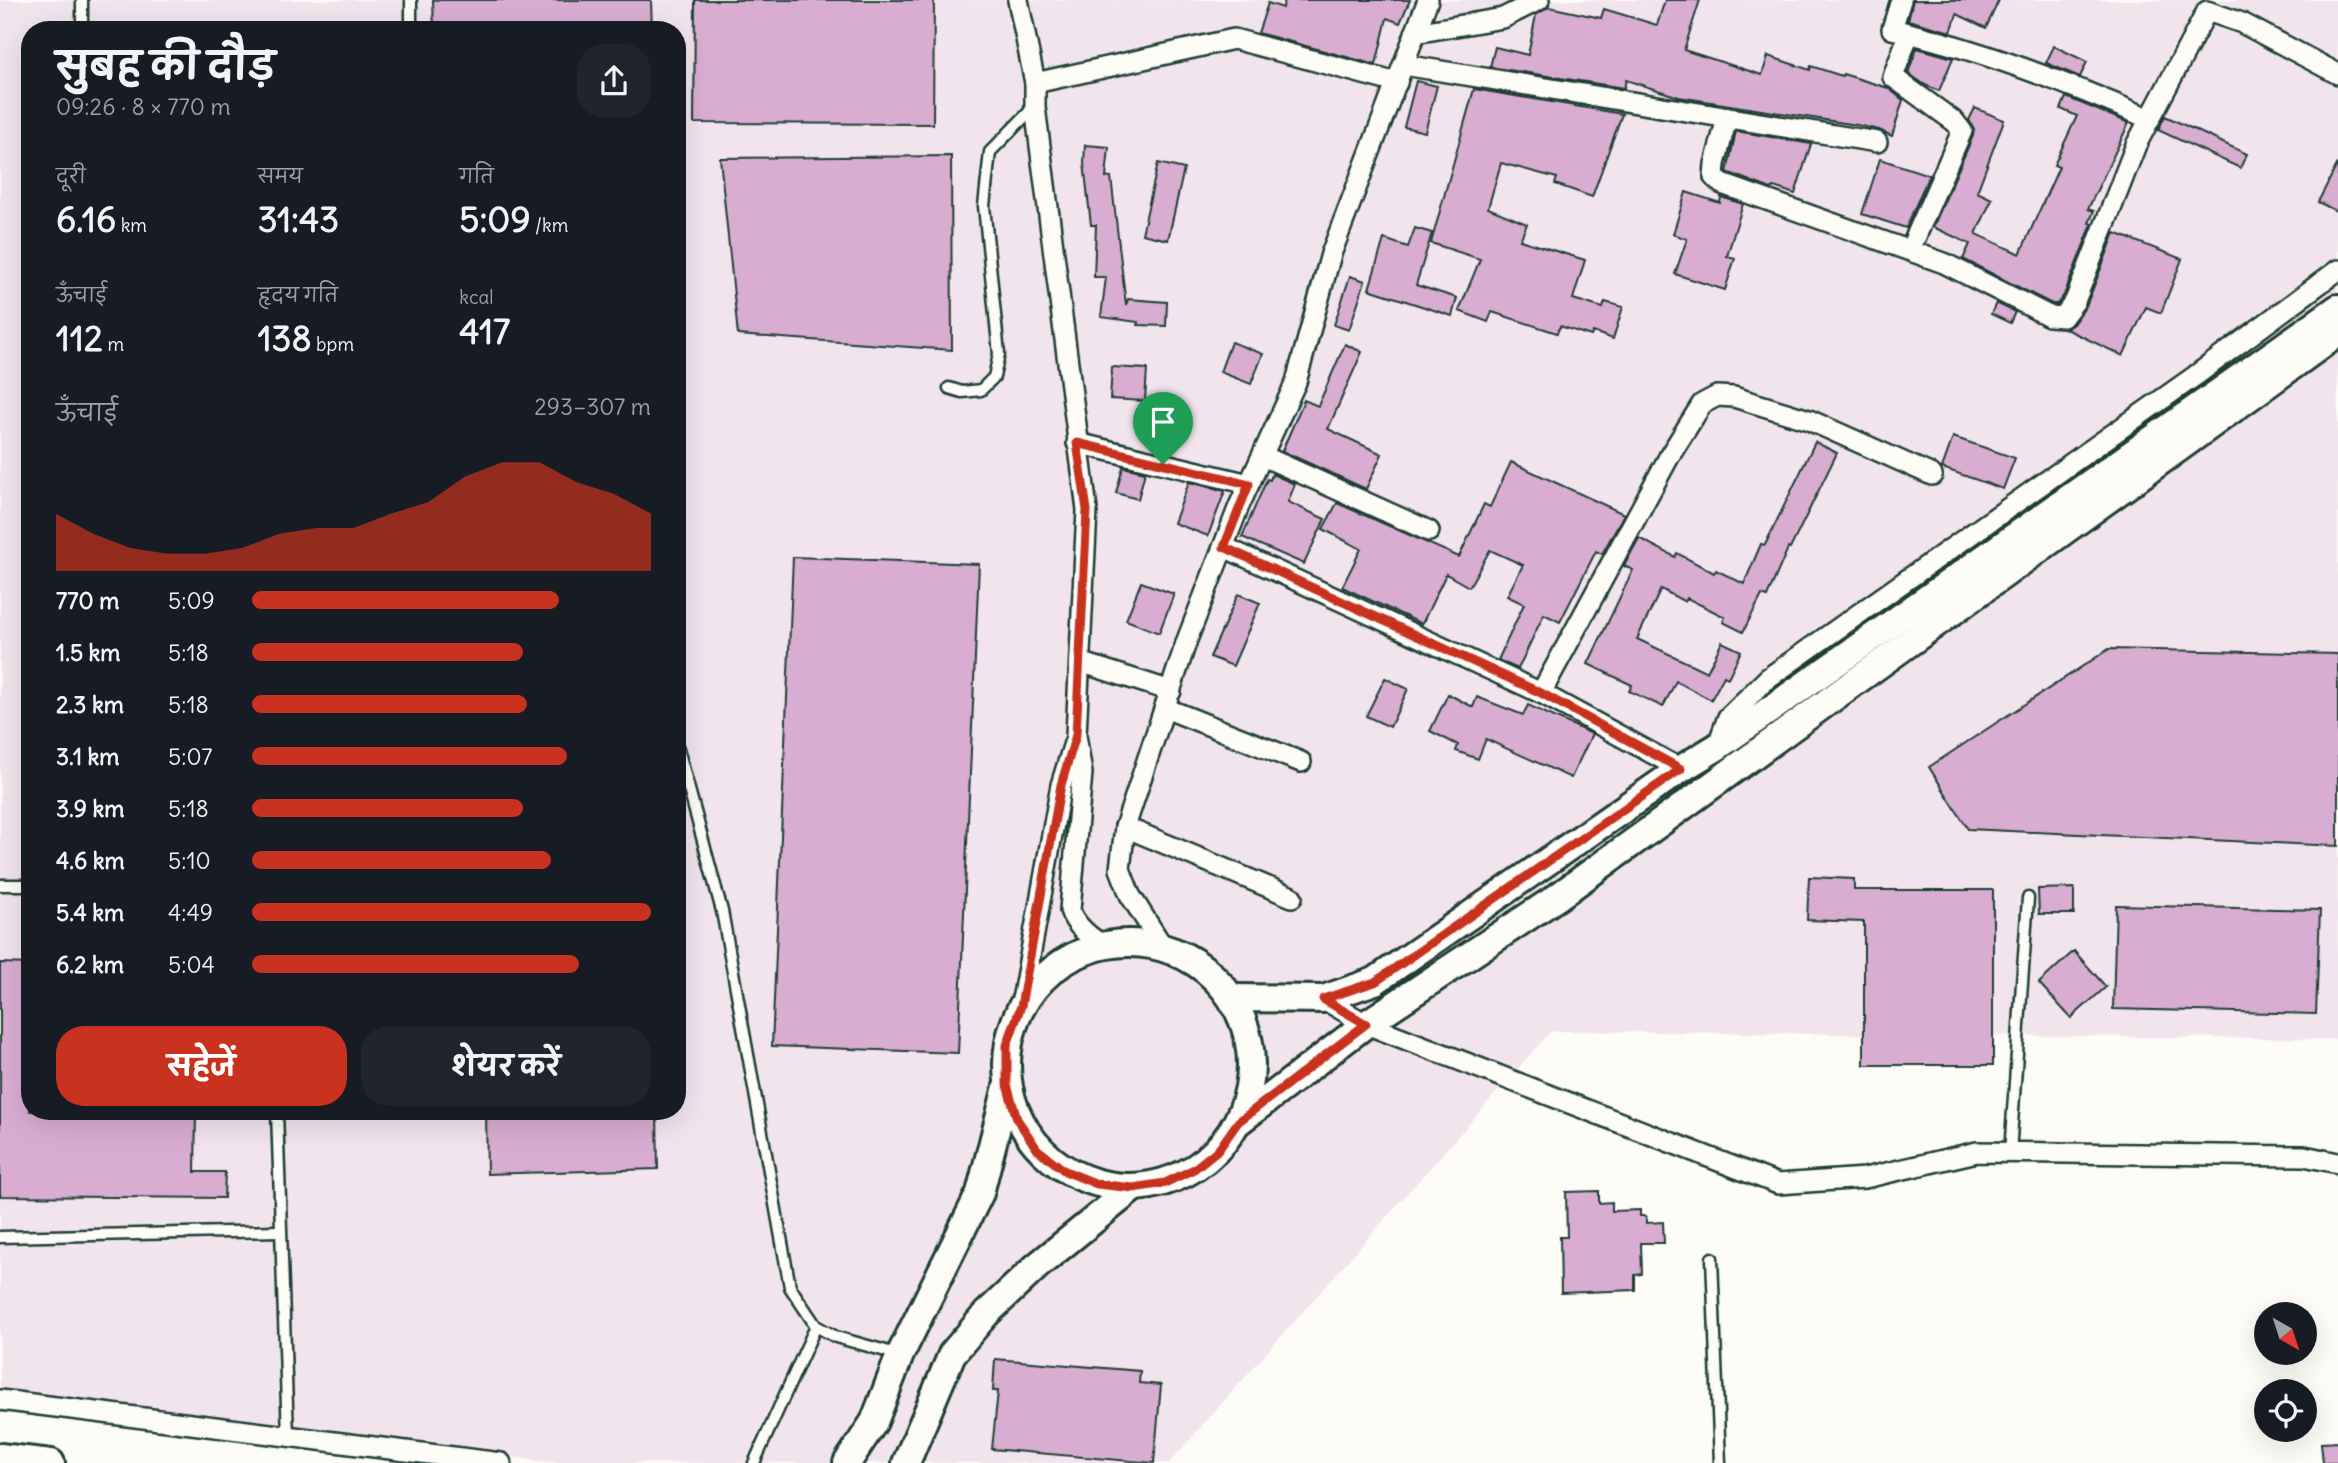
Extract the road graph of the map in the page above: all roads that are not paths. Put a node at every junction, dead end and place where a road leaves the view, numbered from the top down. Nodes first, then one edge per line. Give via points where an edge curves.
1 (82, 0) edge
2 (411, 0) edge
3 (1018, 0) edge
4 (1428, 0) edge
5 (1539, 0) edge
6 (1901, 0) edge
7 (2210, 6) edge
8 (82, 21) edge
9 (411, 21) edge
10 (1415, 33) junction
11 (1909, 33) junction
12 (1401, 74) junction
13 (2338, 74) edge
14 (1035, 83) junction
15 (1035, 107) junction
16 (1727, 118) junction
17 (2150, 119) junction
18 (1877, 142) dead end
19 (1910, 250) junction
20 (2338, 270) edge
21 (2338, 309) edge
22 (2338, 333) edge
23 (949, 388) dead end
24 (1077, 443) junction
25 (1263, 456) junction
26 (1932, 475) dead end
27 (1249, 484) junction
28 (1429, 531) dead end
29 (1224, 547) junction
30 (1080, 663) junction
31 (1541, 693) junction
32 (1168, 700) junction
33 (1076, 735) junction
34 (1717, 747) junction
35 (1301, 762) dead end
36 (1681, 769) junction
37 (686, 777) edge
38 (1125, 827) junction
39 (0, 885) edge
40 (21, 885) edge
41 (1292, 897) dead end
42 (2028, 898) dead end
43 (1106, 944) junction
44 (1163, 947) junction
45 (1232, 998) junction
46 (1323, 999) junction
47 (1021, 1006) junction
48 (1366, 1024) junction
49 (1007, 1085) junction
50 (276, 1120) edge
51 (1238, 1122) junction
52 (2010, 1153) junction
53 (2338, 1163) edge
54 (1133, 1188) junction
55 (279, 1231) junction
56 (0, 1237) edge
57 (1712, 1258) dead end
58 (816, 1326) junction
59 (900, 1355) junction
60 (0, 1400) edge
61 (288, 1436) junction
62 (0, 1457) edge
63 (442, 1459) edge
64 (51, 1463) edge
65 (501, 1463) edge
66 (754, 1463) edge
67 (847, 1463) edge
68 (906, 1463) edge
69 (1720, 1463) edge

1 - 8 lane
2 - 9 lane
3 - 14 street
4 - 10 street
5 - 10 street via 1503,18
6 - 11 street via 1892,29
7 - 13 street
7 - 17 street
10 - 12 street
11 - 17 street via 2076,86
11 - 19 street via 1893,77 1962,131
12 - 14 street via 1234,40
12 - 16 street
12 - 25 street via 1331,254 1296,382
14 - 15 street
15 - 23 lane via 990,152 984,206 999,354 994,377 981,390
15 - 24 street
16 - 18 street
16 - 19 street via 1714,177 1722,184
17 - 19 street via 2076,301 2063,317 2049,316 1944,262
20 - 34 street via 1768,678 1728,717
21 - 34 street
22 - 48 street via 1556,898
24 - 27 street
24 - 30 street via 1087,510
25 - 27 street
25 - 28 street
26 - 31 street via 1810,420 1734,397 1717,396 1702,404
27 - 29 street
29 - 31 street
29 - 32 street
30 - 32 street
30 - 33 street
31 - 36 street
32 - 35 street
32 - 38 street
33 - 43 street via 1082,773 1070,910 1078,925
33 - 47 street via 1061,785
34 - 36 street
36 - 46 street via 1375,982
37 - 58 lane via 723,911 790,1287
38 - 41 street
38 - 44 street via 1120,869 1130,895
39 - 40 lane
42 - 52 lane
43 - 44 street
43 - 47 street via 1062,963
44 - 45 street via 1214,976
45 - 46 street
45 - 51 street via 1246,1028 1252,1059 1249,1091
46 - 48 street
47 - 49 street via 1007,1045
48 - 51 street
48 - 52 street via 1778,1184 1865,1178 1977,1152
49 - 54 street via 1017,1119 1037,1149 1065,1171 1097,1184
49 - 59 street via 980,1193
50 - 55 lane
51 - 54 street via 1219,1149 1194,1169 1165,1183
52 - 53 street via 2304,1156
54 - 68 street via 1037,1266 952,1354
55 - 56 lane
55 - 61 lane
57 - 69 lane
58 - 59 lane via 836,1337
58 - 66 lane
59 - 67 street via 874,1422
60 - 61 street
61 - 63 street
62 - 64 street
63 - 65 street

